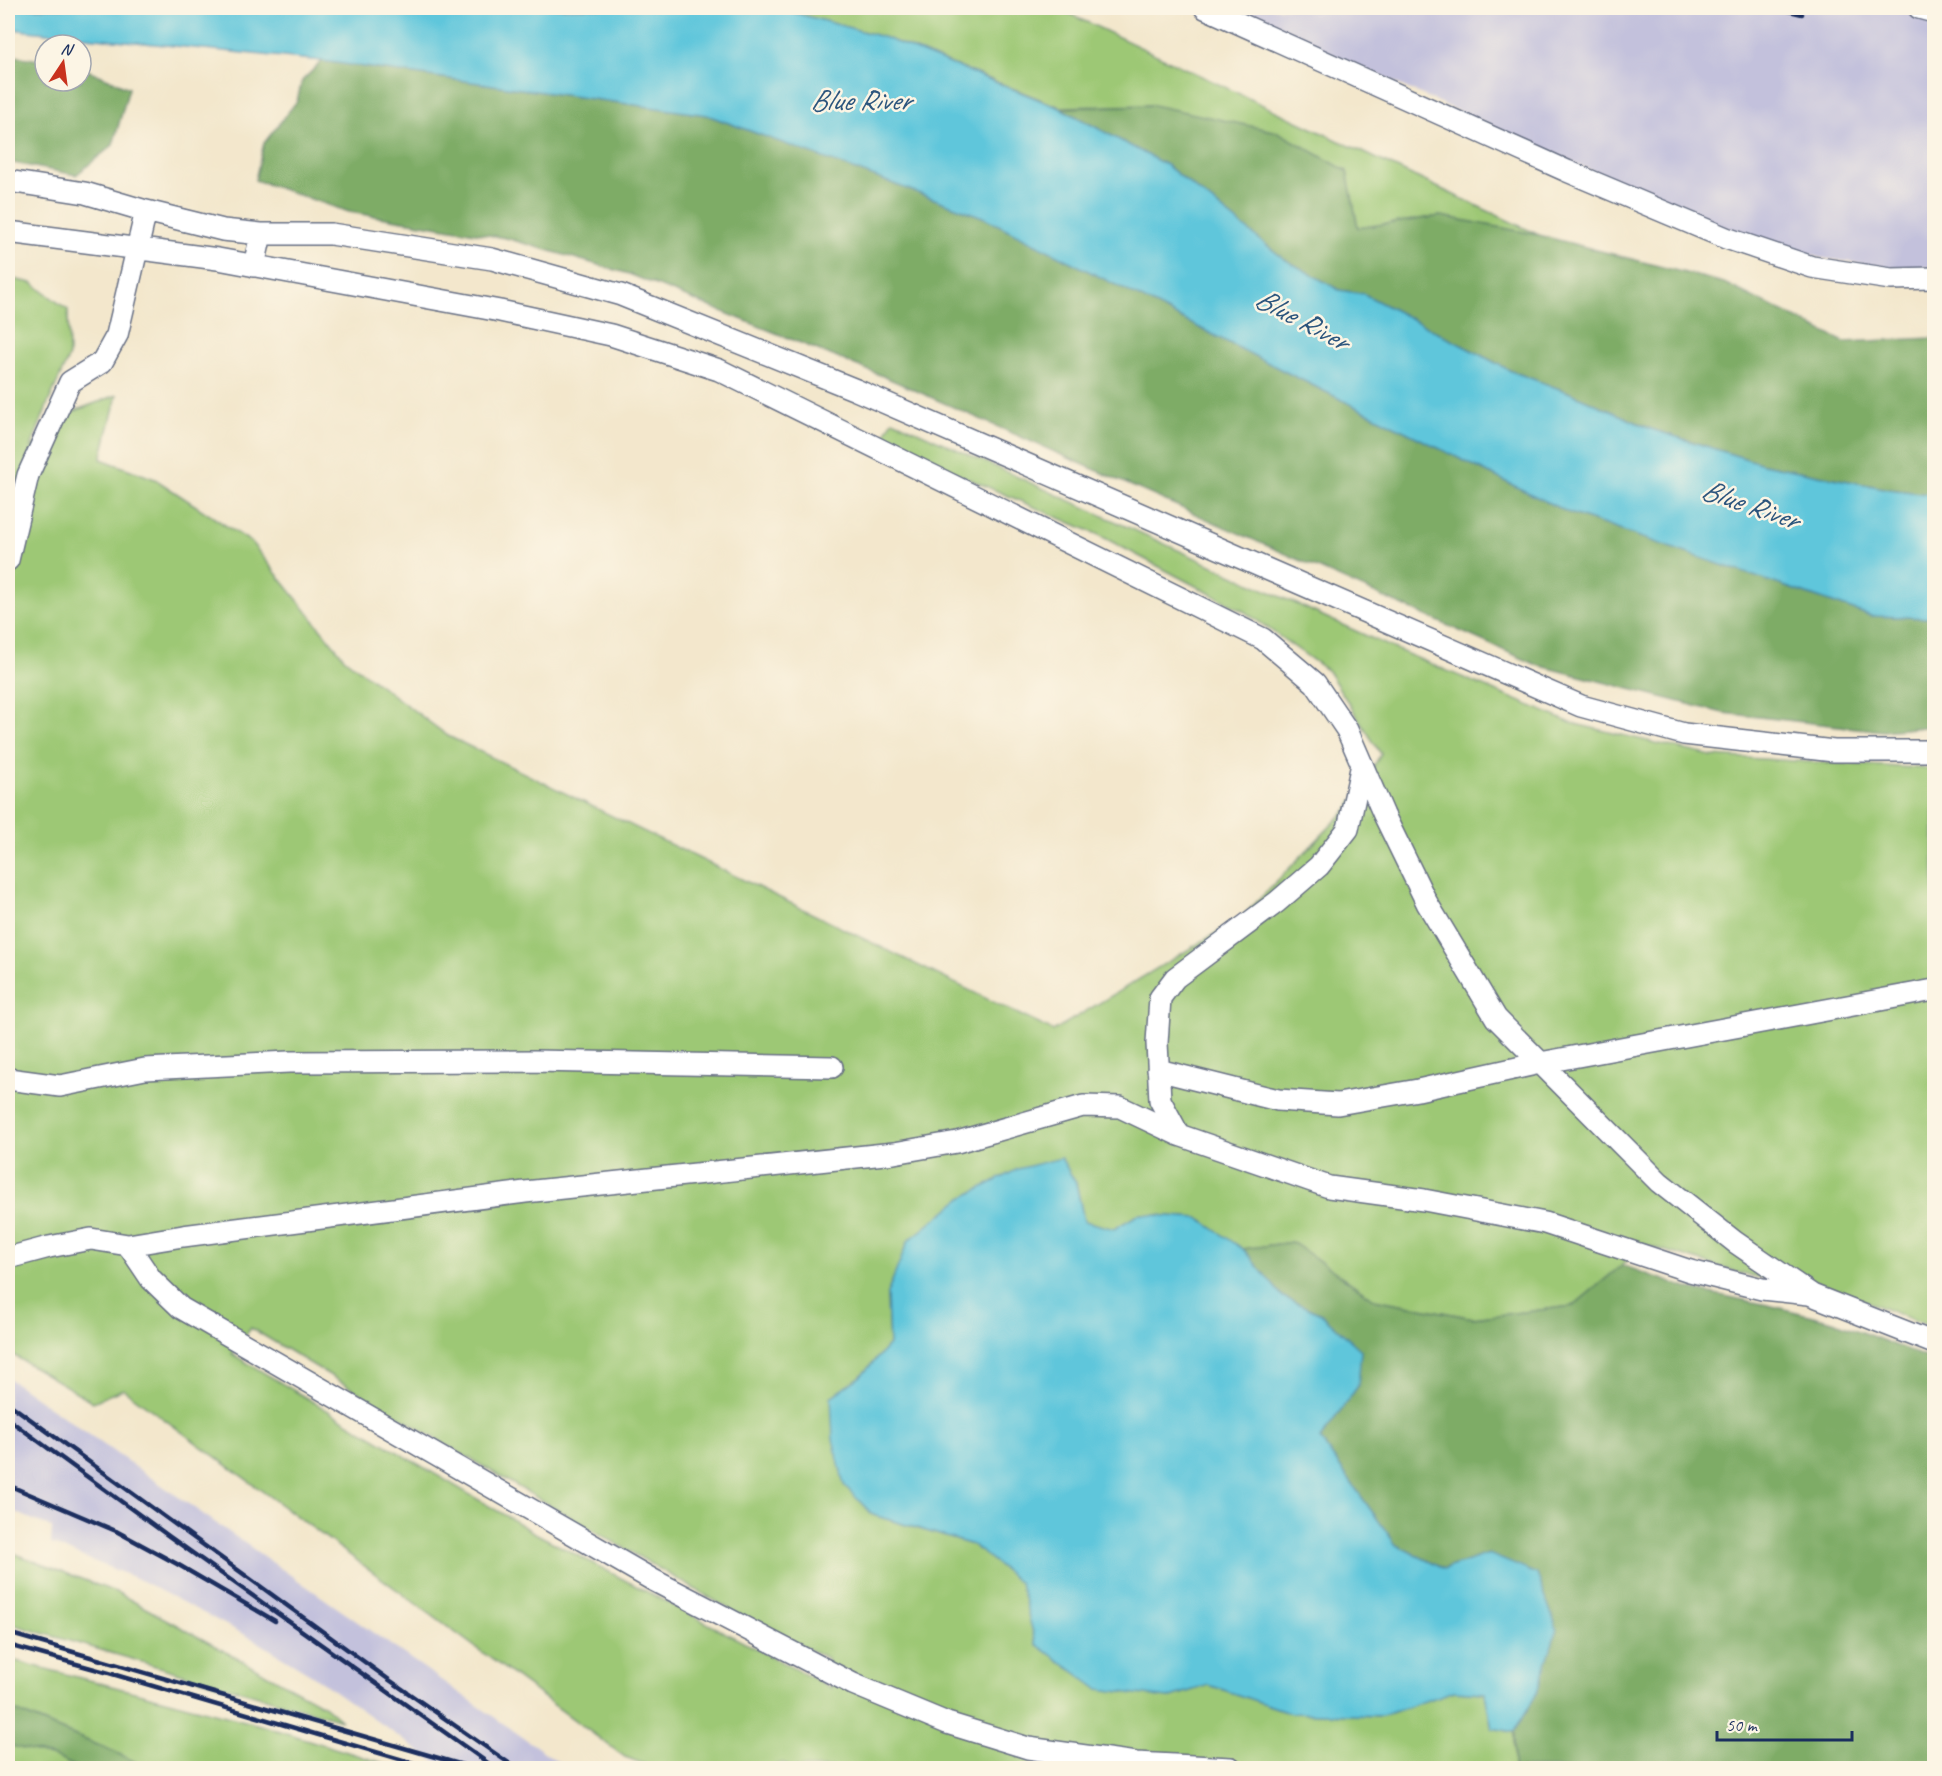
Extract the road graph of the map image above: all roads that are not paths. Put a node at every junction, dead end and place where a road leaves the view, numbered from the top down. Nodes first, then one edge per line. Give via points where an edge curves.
1 (1205, 8) edge
2 (1919, 8) edge
3 (1935, 12) edge
4 (8, 181) edge
5 (146, 211) junction
6 (8, 232) edge
7 (261, 234) junction
8 (137, 249) junction
9 (254, 266) junction
10 (1935, 278) edge
11 (8, 560) edge
12 (1935, 751) edge
13 (1362, 764) junction
14 (1935, 990) edge
15 (1540, 1063) junction
16 (831, 1067) dead end
17 (1158, 1070) junction
18 (8, 1079) edge
19 (1179, 1135) junction
20 (128, 1245) junction
21 (8, 1258) edge
22 (1812, 1295) junction
23 (1935, 1342) edge
24 (1231, 1768) edge

1 - 10 street via 1726,238 1812,267 1891,279
2 - 3 street
4 - 5 street via 85,193
5 - 7 street via 223,230
5 - 8 street
6 - 8 street
7 - 9 street
7 - 12 street via 331,234 492,259 621,295 856,390 1581,706 1684,734 1834,751
8 - 9 street
8 - 11 street via 117,335 102,362 70,382 28,475
9 - 13 street via 500,310 611,335 719,370 1263,639 1315,683 1347,730
13 - 15 street via 1433,912 1496,1018
13 - 17 street via 1348,829 1319,866 1175,978 1160,998
14 - 15 street
15 - 17 street via 1338,1104 1278,1100
15 - 22 street via 1659,1182 1735,1242
16 - 18 street via 535,1061 289,1062 145,1069 60,1086
17 - 19 street via 1160,1100
19 - 20 street via 1120,1107 1083,1106 957,1142 894,1153 525,1192
19 - 22 street via 1329,1187 1545,1223 1690,1271 1762,1289
20 - 21 street via 91,1239
20 - 24 street via 151,1279 182,1308 653,1580 853,1684 947,1723 1029,1748 1136,1763
22 - 23 street

